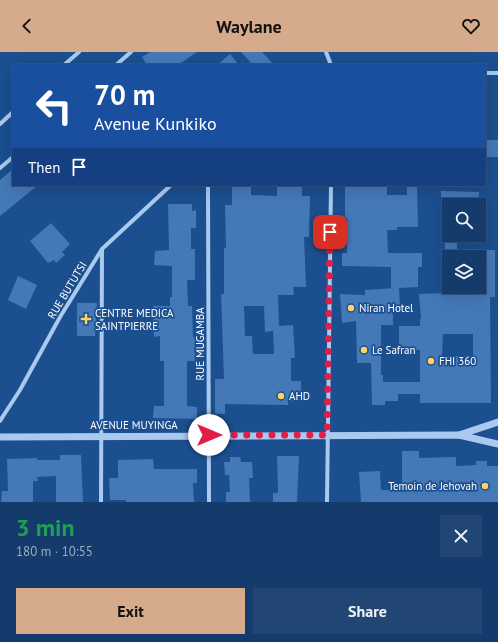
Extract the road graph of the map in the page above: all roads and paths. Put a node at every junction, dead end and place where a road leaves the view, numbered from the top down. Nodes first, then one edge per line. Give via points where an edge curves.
1 (79, 52) edge
2 (131, 52) edge
3 (326, 52) edge
4 (65, 64) edge
5 (117, 64) edge
6 (331, 64) edge
7 (486, 73) edge
8 (498, 73) edge
9 (12, 113) edge
10 (0, 124) edge
11 (12, 157) edge
12 (0, 168) edge
13 (170, 186) edge
14 (208, 186) edge
15 (331, 186) edge
16 (102, 249) junction
17 (0, 421) edge
18 (498, 422) edge
19 (209, 435) junction
20 (327, 435) junction
21 (459, 435) junction
22 (102, 436) junction
23 (0, 438) edge
24 (495, 443) edge
25 (101, 502) edge
26 (209, 502) edge
27 (327, 502) edge

1 - 4 street
2 - 5 street
3 - 6 street
7 - 8 street
9 - 10 street
11 - 12 street
13 - 16 street, RUE BUTUTSI
14 - 19 street, RUE MUGAMBA
15 - 20 street
16 - 17 street, RUE BUTUTSI
16 - 22 street
18 - 21 street, AVENUE MUYINGA
19 - 20 street, AVENUE MUYINGA
19 - 22 street, AVENUE MUYINGA
19 - 26 street, RUE MUGAMBA
20 - 21 street, AVENUE MUYINGA
20 - 27 street
21 - 24 street, AVENUE MUYINGA
22 - 23 street, AVENUE MUYINGA
22 - 25 street

